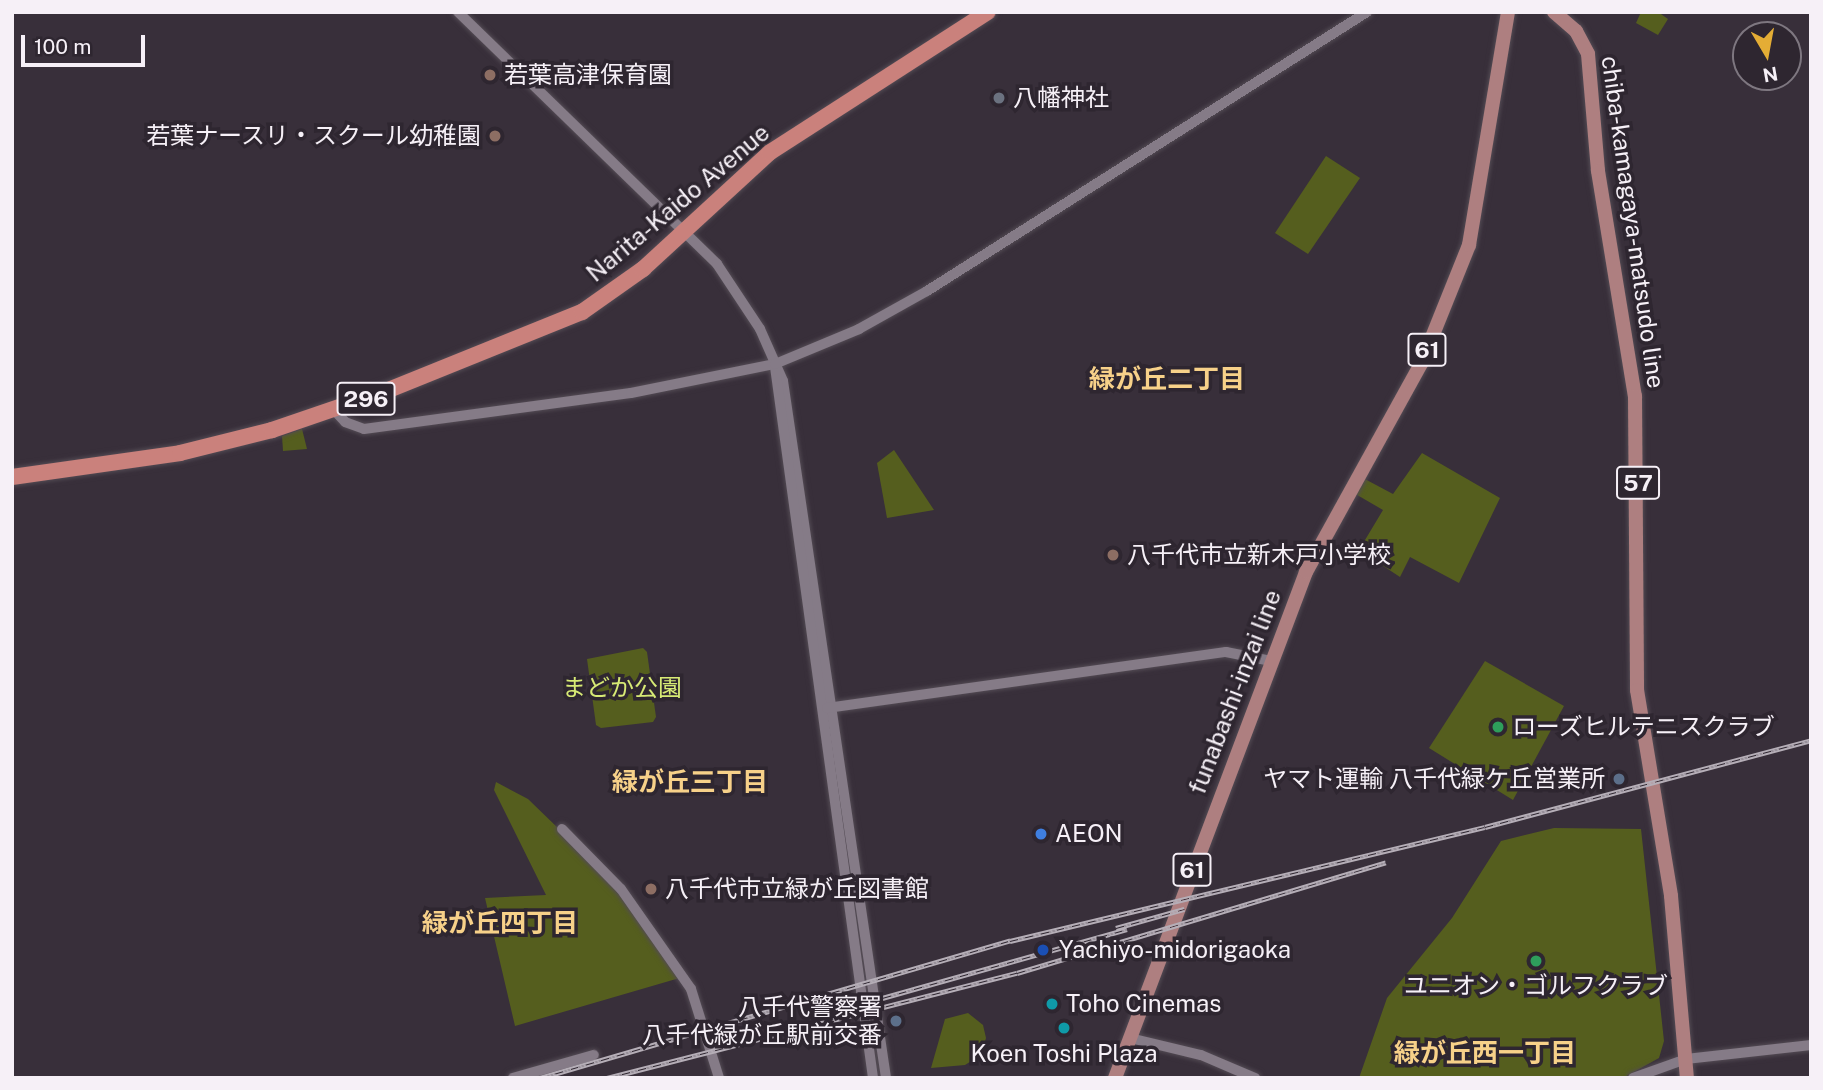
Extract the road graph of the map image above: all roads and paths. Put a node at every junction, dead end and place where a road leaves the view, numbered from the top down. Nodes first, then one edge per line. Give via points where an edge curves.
1 (458, 12) edge
2 (988, 12) edge
3 (1367, 12) edge
4 (1508, 12) edge
5 (1554, 12) edge
6 (684, 229) junction
7 (775, 364) junction
8 (334, 410) junction
9 (12, 477) edge
10 (1270, 662) junction
11 (828, 708) junction
12 (562, 829) dead end
13 (1130, 1038) junction
14 (1811, 1045) edge
15 (594, 1055) dead end
16 (1686, 1059) junction
17 (513, 1078) edge
18 (719, 1078) edge
19 (873, 1078) edge
20 (886, 1078) edge
21 (1115, 1078) edge
22 (1255, 1078) edge
23 (1633, 1078) edge
24 (1687, 1078) edge

1 - 6 street
2 - 6 highway, Narita-Kaido Avenue / 296 via 769,153
3 - 7 street via 927,291 859,329
4 - 10 main road, funabashi-inzai line / 61 via 1469,245 1422,362 1323,536
5 - 16 main road, chiba-kamagaya-matsudo line / 57 via 1576,31 1588,54 1598,171 1635,396 1637,690 1671,896
6 - 7 street via 733,285
6 - 8 highway, Narita-Kaido Avenue / 296 via 643,269 582,312
7 - 8 street via 632,393 364,429 345,422
7 - 11 street via 783,381 794,442
8 - 9 highway, Narita-Kaido Avenue / 296 via 180,453
10 - 11 street via 1226,652
10 - 13 main road, funabashi-inzai line / 61
11 - 19 street
11 - 20 street
12 - 18 street via 621,889 691,989
13 - 21 main road, funabashi-inzai line / 61
13 - 22 street via 1201,1055
14 - 16 street
15 - 17 street
16 - 23 street
16 - 24 main road, chiba-kamagaya-matsudo line / 57

